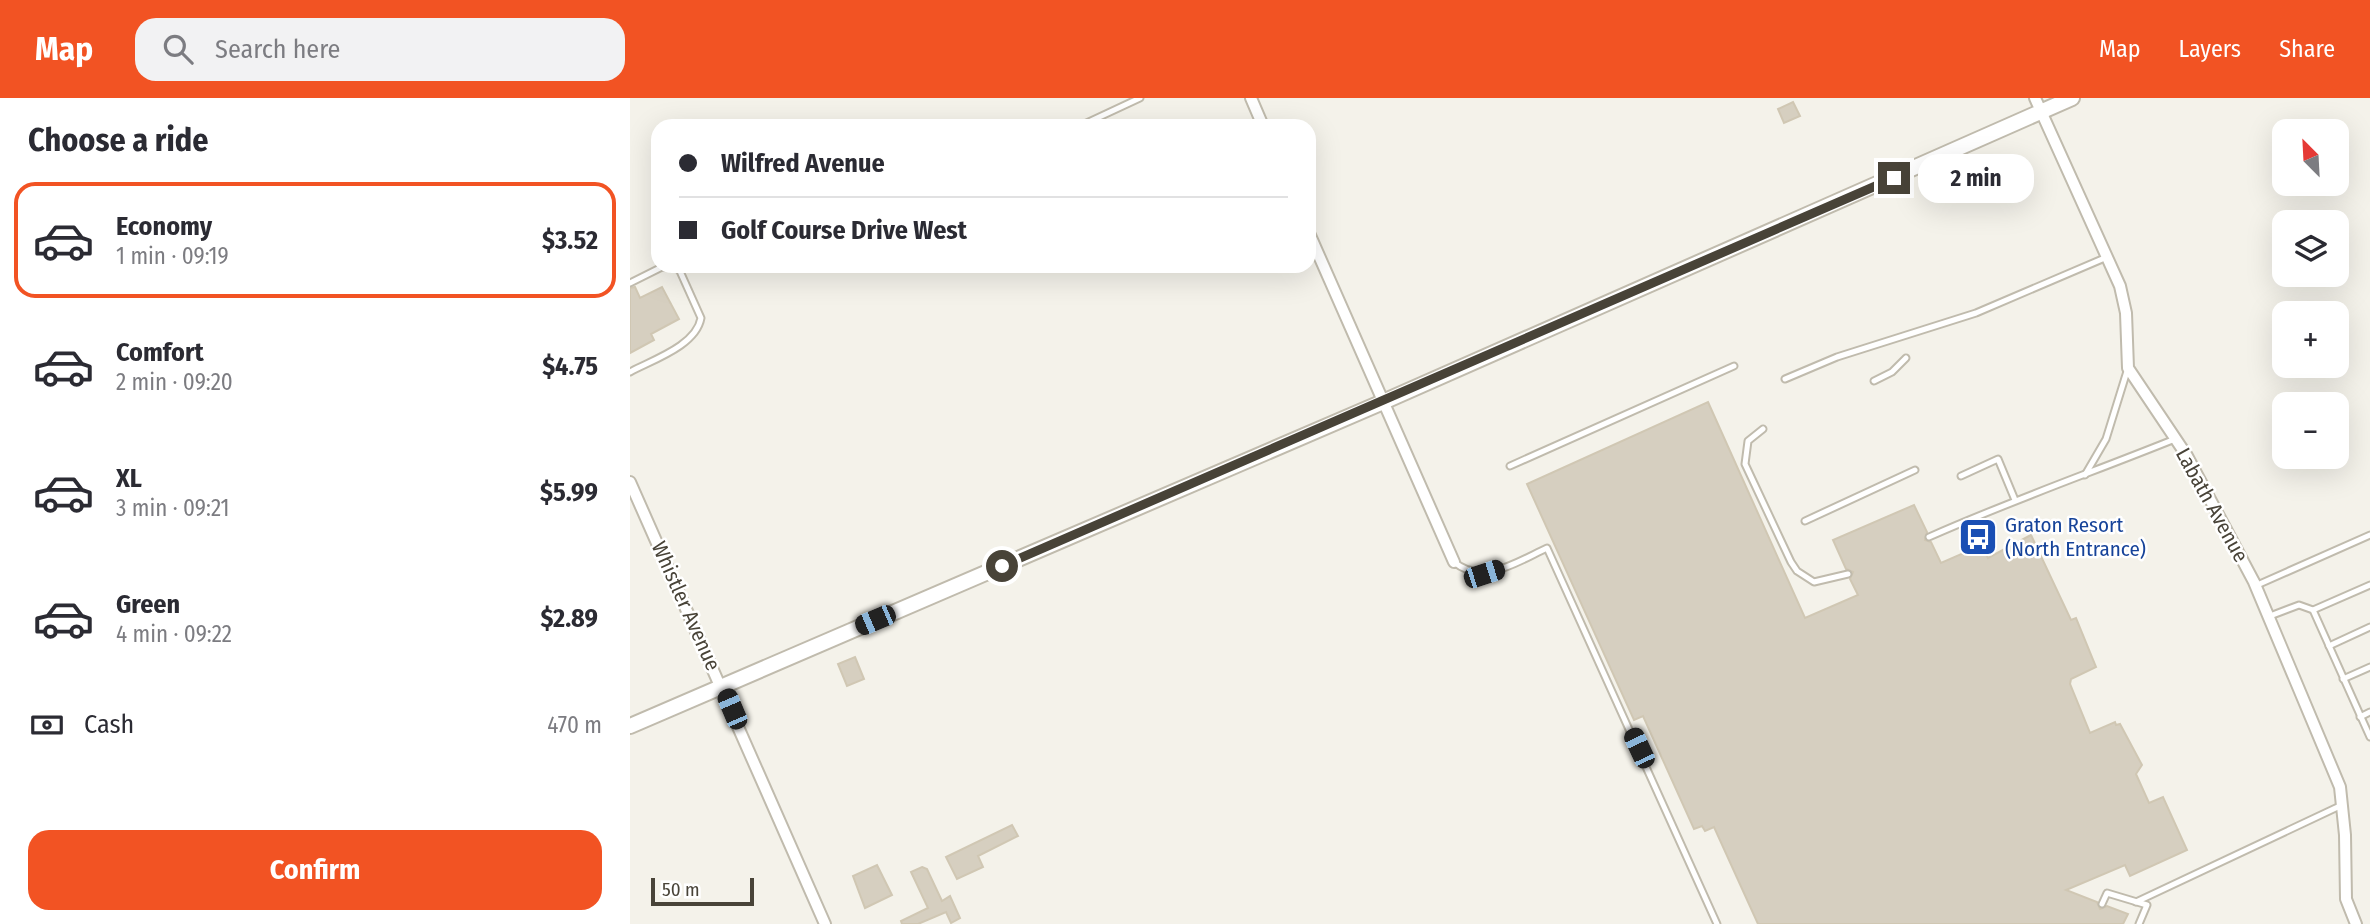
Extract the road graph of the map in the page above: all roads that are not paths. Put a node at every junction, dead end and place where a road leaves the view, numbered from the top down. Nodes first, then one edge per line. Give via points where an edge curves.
1 (1140, 98) edge
2 (1251, 98) edge
3 (2072, 98) edge
4 (2038, 105) edge
5 (1095, 119) edge
6 (1260, 119) edge
7 (1316, 249) edge
8 (2107, 257) junction
9 (651, 272) edge
10 (681, 273) edge
11 (630, 283) edge
12 (1906, 358) dead end
13 (1734, 366) dead end
14 (2127, 368) junction
15 (630, 372) edge
16 (1785, 379) dead end
17 (1874, 381) dead end
18 (1383, 402) junction
19 (1762, 429) dead end
20 (2175, 439) junction
21 (1510, 466) dead end
22 (1915, 470) dead end
23 (1961, 476) dead end
24 (2084, 476) junction
25 (630, 482) edge
26 (2015, 500) junction
27 (1805, 521) dead end
28 (2370, 535) edge
29 (1929, 537) dead end
30 (1454, 562) joint
31 (1848, 574) dead end
32 (2370, 585) edge
33 (2255, 586) junction
34 (2314, 610) junction
35 (2270, 616) junction
36 (2370, 627) edge
37 (2329, 646) junction
38 (2370, 667) edge
39 (2343, 679) junction
40 (722, 685) junction
41 (2370, 712) edge
42 (2360, 717) junction
43 (630, 726) edge
44 (2370, 737) edge
45 (2342, 805) junction
46 (2136, 902) junction
47 (2102, 904) dead end
48 (825, 924) edge
49 (1717, 924) edge
50 (2139, 924) edge
51 (2356, 924) edge

1 - 5 lane
2 - 6 street
3 - 4 street
4 - 8 street
4 - 18 street
7 - 18 street
8 - 14 street via 2126,313
8 - 16 lane via 1976,313 1837,357
9 - 11 lane
10 - 15 lane via 702,318 700,326 690,339
12 - 17 lane
13 - 21 lane
14 - 20 street, Labath Avenue
14 - 24 lane via 2106,439
18 - 30 street
18 - 40 street
19 - 31 lane via 1748,441 1745,464 1791,562 1814,582
20 - 24 lane
20 - 33 street, Labath Avenue
22 - 27 lane
23 - 26 lane via 1998,460
24 - 26 lane
25 - 40 street, Whistler Avenue
26 - 29 lane
28 - 33 lane
30 - 49 lane via 1466,572 1484,574 1547,548
32 - 34 lane
33 - 35 street, Labath Avenue
34 - 35 lane via 2299,605
34 - 37 lane
35 - 45 street, Labath Avenue via 2340,787
36 - 37 lane
37 - 39 lane
38 - 39 lane
39 - 42 lane
40 - 43 street
40 - 48 street, Whistler Avenue
41 - 42 lane
42 - 44 lane
45 - 46 lane
45 - 51 street, Labath Avenue via 2346,899
46 - 47 lane via 2107,893
46 - 50 lane via 2147,905

